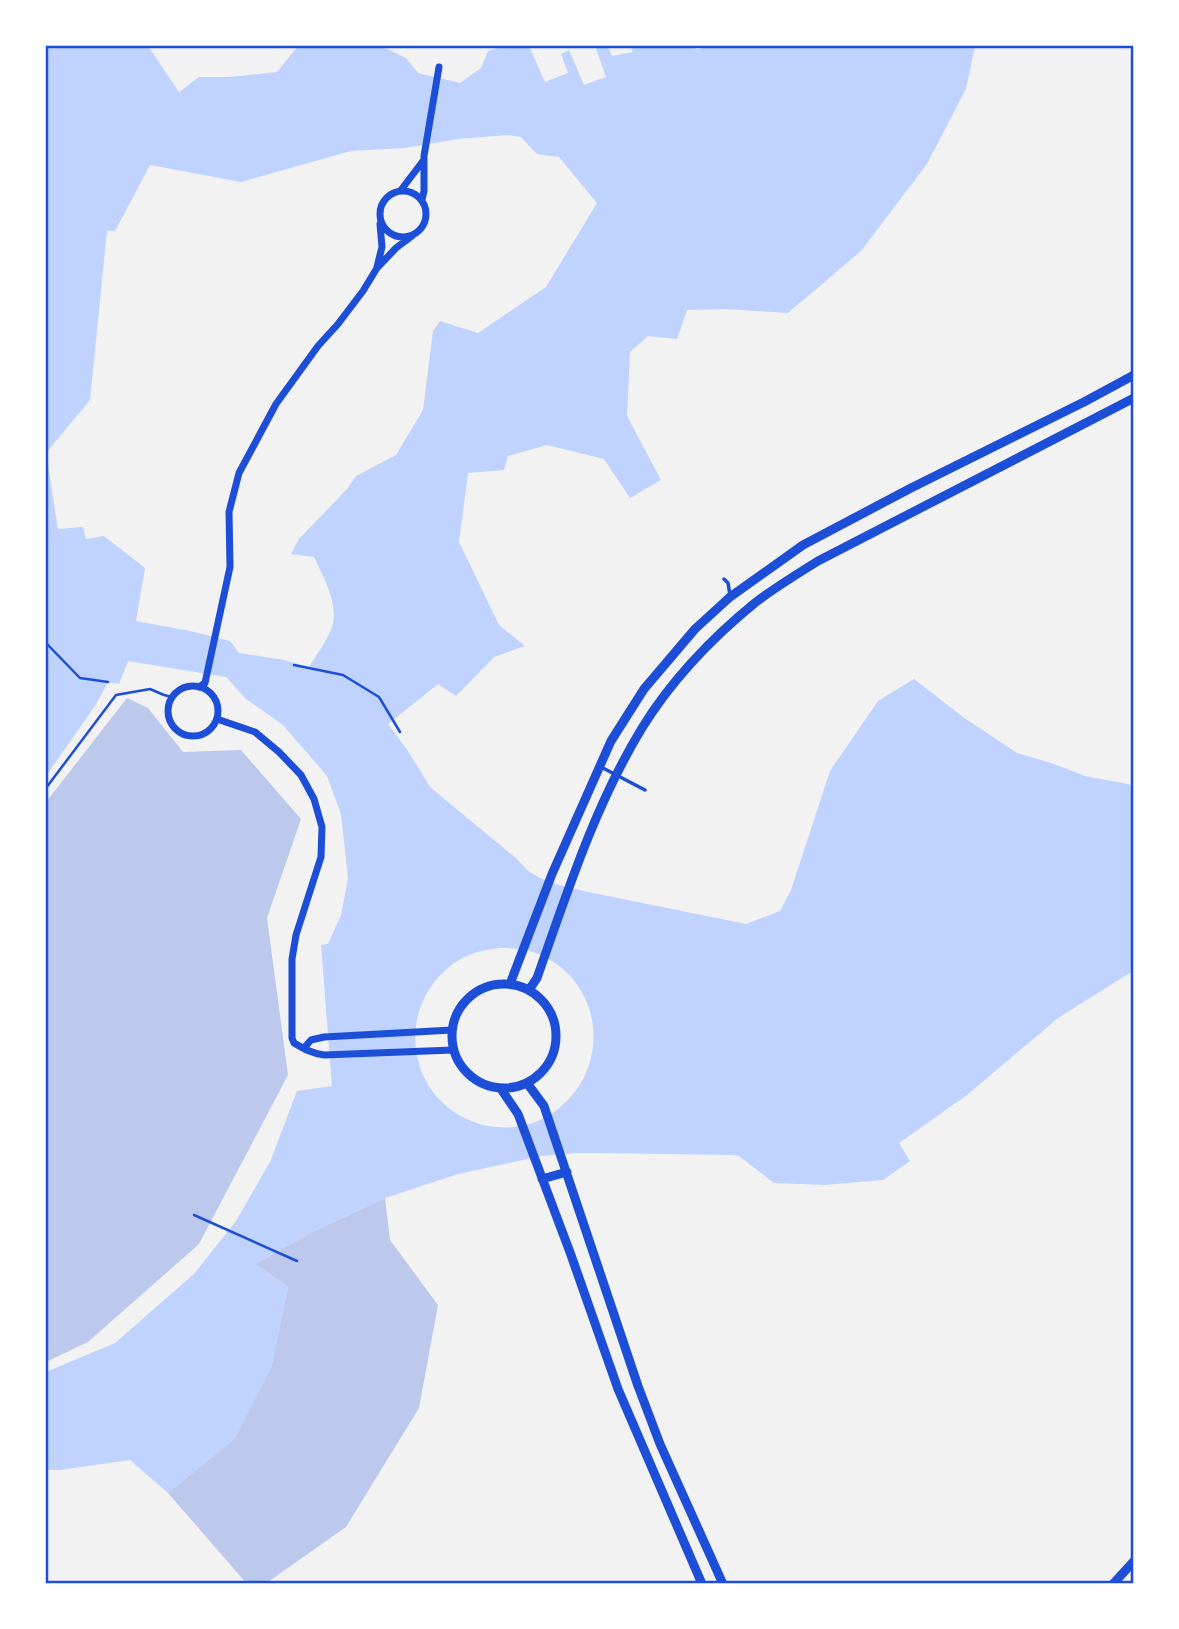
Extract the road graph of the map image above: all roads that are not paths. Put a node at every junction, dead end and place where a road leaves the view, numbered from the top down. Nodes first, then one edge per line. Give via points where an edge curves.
1 (439, 67) dead end
2 (423, 158) junction
3 (401, 190) junction
4 (422, 200) junction
5 (380, 220) junction
6 (412, 236) junction
7 (377, 268) junction
8 (1133, 375) edge
9 (1133, 398) edge
10 (724, 579) dead end
11 (730, 597) junction
12 (202, 685) junction
13 (216, 719) junction
14 (599, 766) junction
15 (616, 775) junction
16 (645, 790) dead end
17 (510, 984) junction
18 (529, 990) junction
19 (452, 1030) junction
20 (304, 1048) junction
21 (453, 1051) junction
22 (527, 1083) junction
23 (500, 1089) junction
24 (566, 1168) junction
25 (541, 1175) junction
26 (1133, 1561) edge
27 (702, 1584) edge
28 (723, 1584) edge
29 (1114, 1584) edge

1 - 2 street
2 - 3 street
2 - 4 street
3 - 4 street
3 - 5 street via 386,197
4 - 6 street via 425,220
5 - 6 street via 392,235
5 - 7 street via 382,247
6 - 7 street
7 - 12 street via 276,404 239,473 229,512 230,567
8 - 11 street via 803,545
9 - 15 street via 836,550 778,586 741,615 682,675 648,720
10 - 11 lane
11 - 14 street via 695,629 644,690
12 - 13 street via 215,699
12 - 13 street via 172,696 171,723 177,731 195,736 205,733
13 - 20 street via 255,732 294,767 314,799 322,827 321,857 292,959 292,1038
14 - 15 lane
14 - 17 street
15 - 16 lane
15 - 18 street
17 - 18 street
17 - 19 street via 490,986 472,995 458,1010
18 - 22 street via 549,1010 556,1037 548,1064
19 - 20 street via 324,1037 311,1040
19 - 21 street
20 - 21 street via 324,1055
21 - 23 street via 471,1077
22 - 23 street
22 - 24 street via 544,1105
23 - 25 street via 518,1114
24 - 25 street
24 - 28 street via 642,1398
25 - 27 street via 618,1389
26 - 29 street

